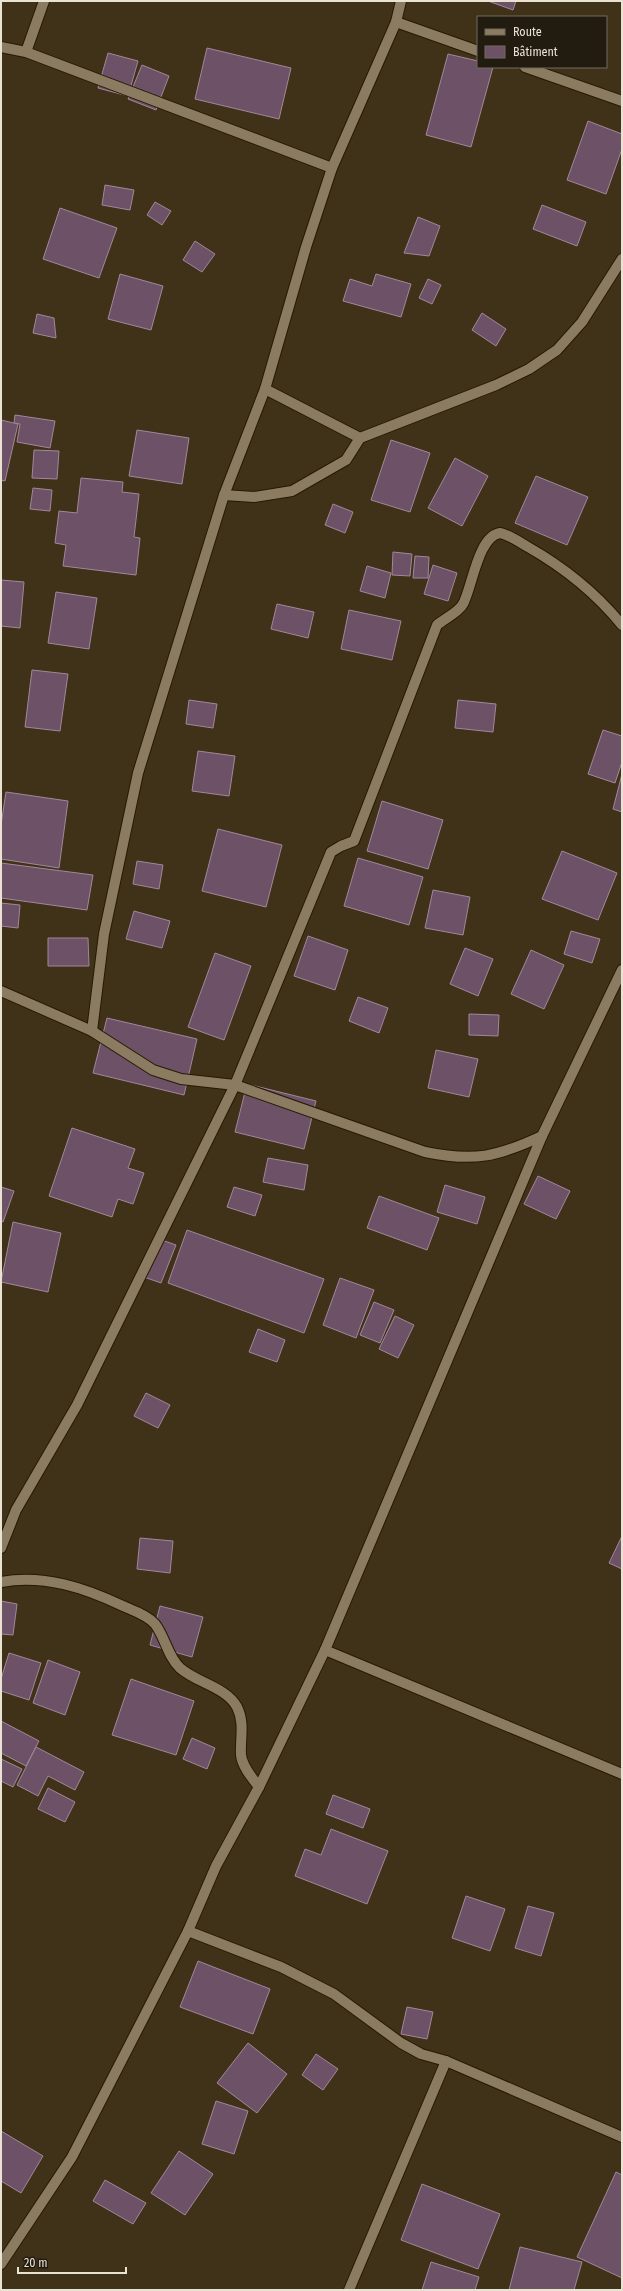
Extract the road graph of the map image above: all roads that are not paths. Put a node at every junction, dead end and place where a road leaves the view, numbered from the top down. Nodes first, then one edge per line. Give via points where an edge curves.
1 (44, 1) edge
2 (401, 1) edge
3 (396, 22) junction
4 (1, 47) edge
5 (477, 51) edge
6 (26, 52) junction
7 (528, 68) edge
8 (622, 101) edge
9 (332, 168) junction
10 (622, 259) edge
11 (265, 389) junction
12 (360, 438) junction
13 (224, 495) junction
14 (622, 625) edge
15 (622, 970) edge
16 (1, 991) edge
17 (92, 1031) junction
18 (234, 1085) junction
19 (542, 1136) junction
20 (1, 1548) edge
21 (1, 1582) edge
22 (325, 1650) junction
23 (622, 1774) edge
24 (258, 1787) junction
25 (188, 1931) junction
26 (446, 2061) junction
27 (622, 2137) edge
28 (1, 2264) edge
29 (348, 2290) edge

1 - 6 street
2 - 3 street
3 - 5 street
3 - 9 street
4 - 6 street
6 - 9 street
7 - 8 street
9 - 11 street
10 - 12 street via 582,322 557,350 529,369 496,385
11 - 12 street
11 - 13 street
12 - 13 street via 346,460 292,491 254,497
13 - 17 street via 138,773 104,934
14 - 18 street via 603,602 551,560 500,533 488,543 476,562 463,605 437,625 354,841 331,852
15 - 19 street
16 - 17 street
17 - 18 street via 154,1070 181,1079
18 - 19 street via 425,1152 454,1158 473,1158 510,1151
18 - 20 street via 77,1405 16,1510
19 - 22 street
21 - 24 street via 21,1578 71,1586 98,1594 148,1617 155,1624 180,1668 224,1693 233,1701 238,1709 242,1729 241,1756
22 - 23 street
22 - 24 street
24 - 25 street via 216,1866
25 - 26 street via 281,1967 334,1994 401,2043 421,2054
25 - 28 street via 72,2158
26 - 27 street
26 - 29 street

